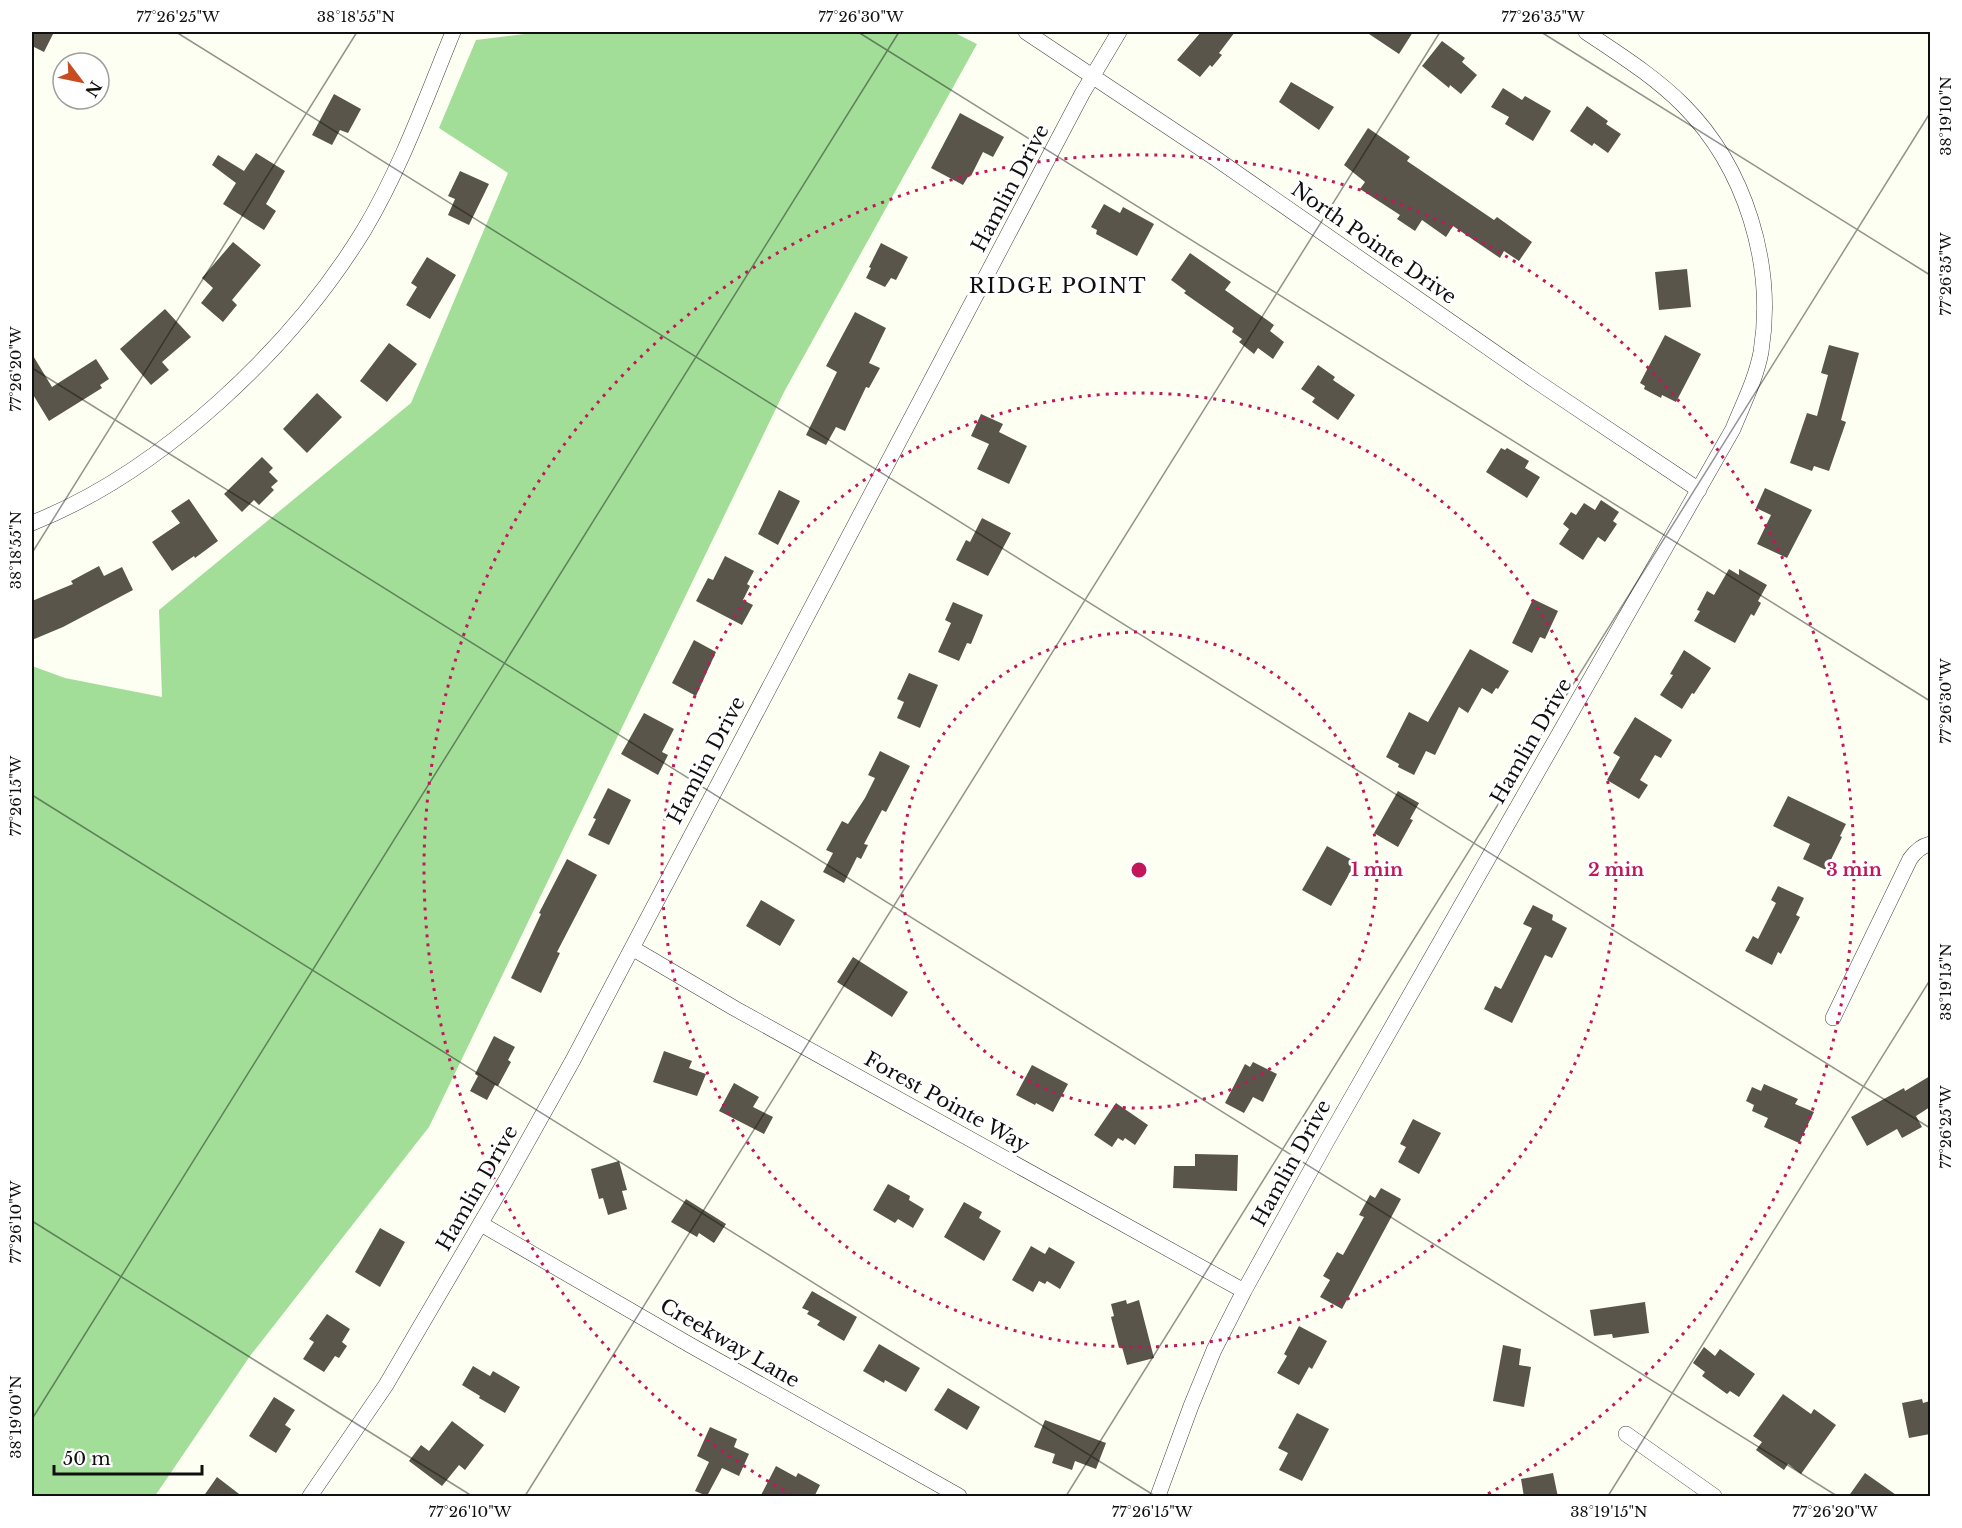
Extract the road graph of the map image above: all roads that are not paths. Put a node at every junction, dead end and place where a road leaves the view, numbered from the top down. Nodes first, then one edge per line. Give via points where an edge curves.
1 (453, 32) edge
2 (1026, 32) edge
3 (1119, 32) edge
4 (1586, 32) edge
5 (1092, 77) junction
6 (1700, 490) junction
7 (32, 523) edge
8 (1930, 844) edge
9 (632, 948) junction
10 (1833, 1018) dead end
11 (481, 1224) junction
12 (1244, 1291) junction
13 (1626, 1434) dead end
14 (310, 1497) edge
15 (959, 1497) edge
16 (1158, 1497) edge
17 (1714, 1497) edge

1 - 7 street via 390,181 364,230 288,331 245,377 145,460 101,489
2 - 5 street, North Pointe Drive
3 - 5 street, Hamlin Drive
4 - 6 street, Hamlin Drive via 1652,77 1685,107 1726,162 1748,207 1756,235 1763,283 1761,353 1733,429
5 - 6 street, North Pointe Drive
5 - 9 street, Hamlin Drive
6 - 12 street, Hamlin Drive
8 - 10 street via 1910,859
9 - 11 street, Hamlin Drive
9 - 12 street, Forest Pointe Way
11 - 14 street, Hamlin Drive via 386,1385
11 - 15 street, Creekway Lane
12 - 16 street, Hamlin Drive via 1214,1350
13 - 17 street

